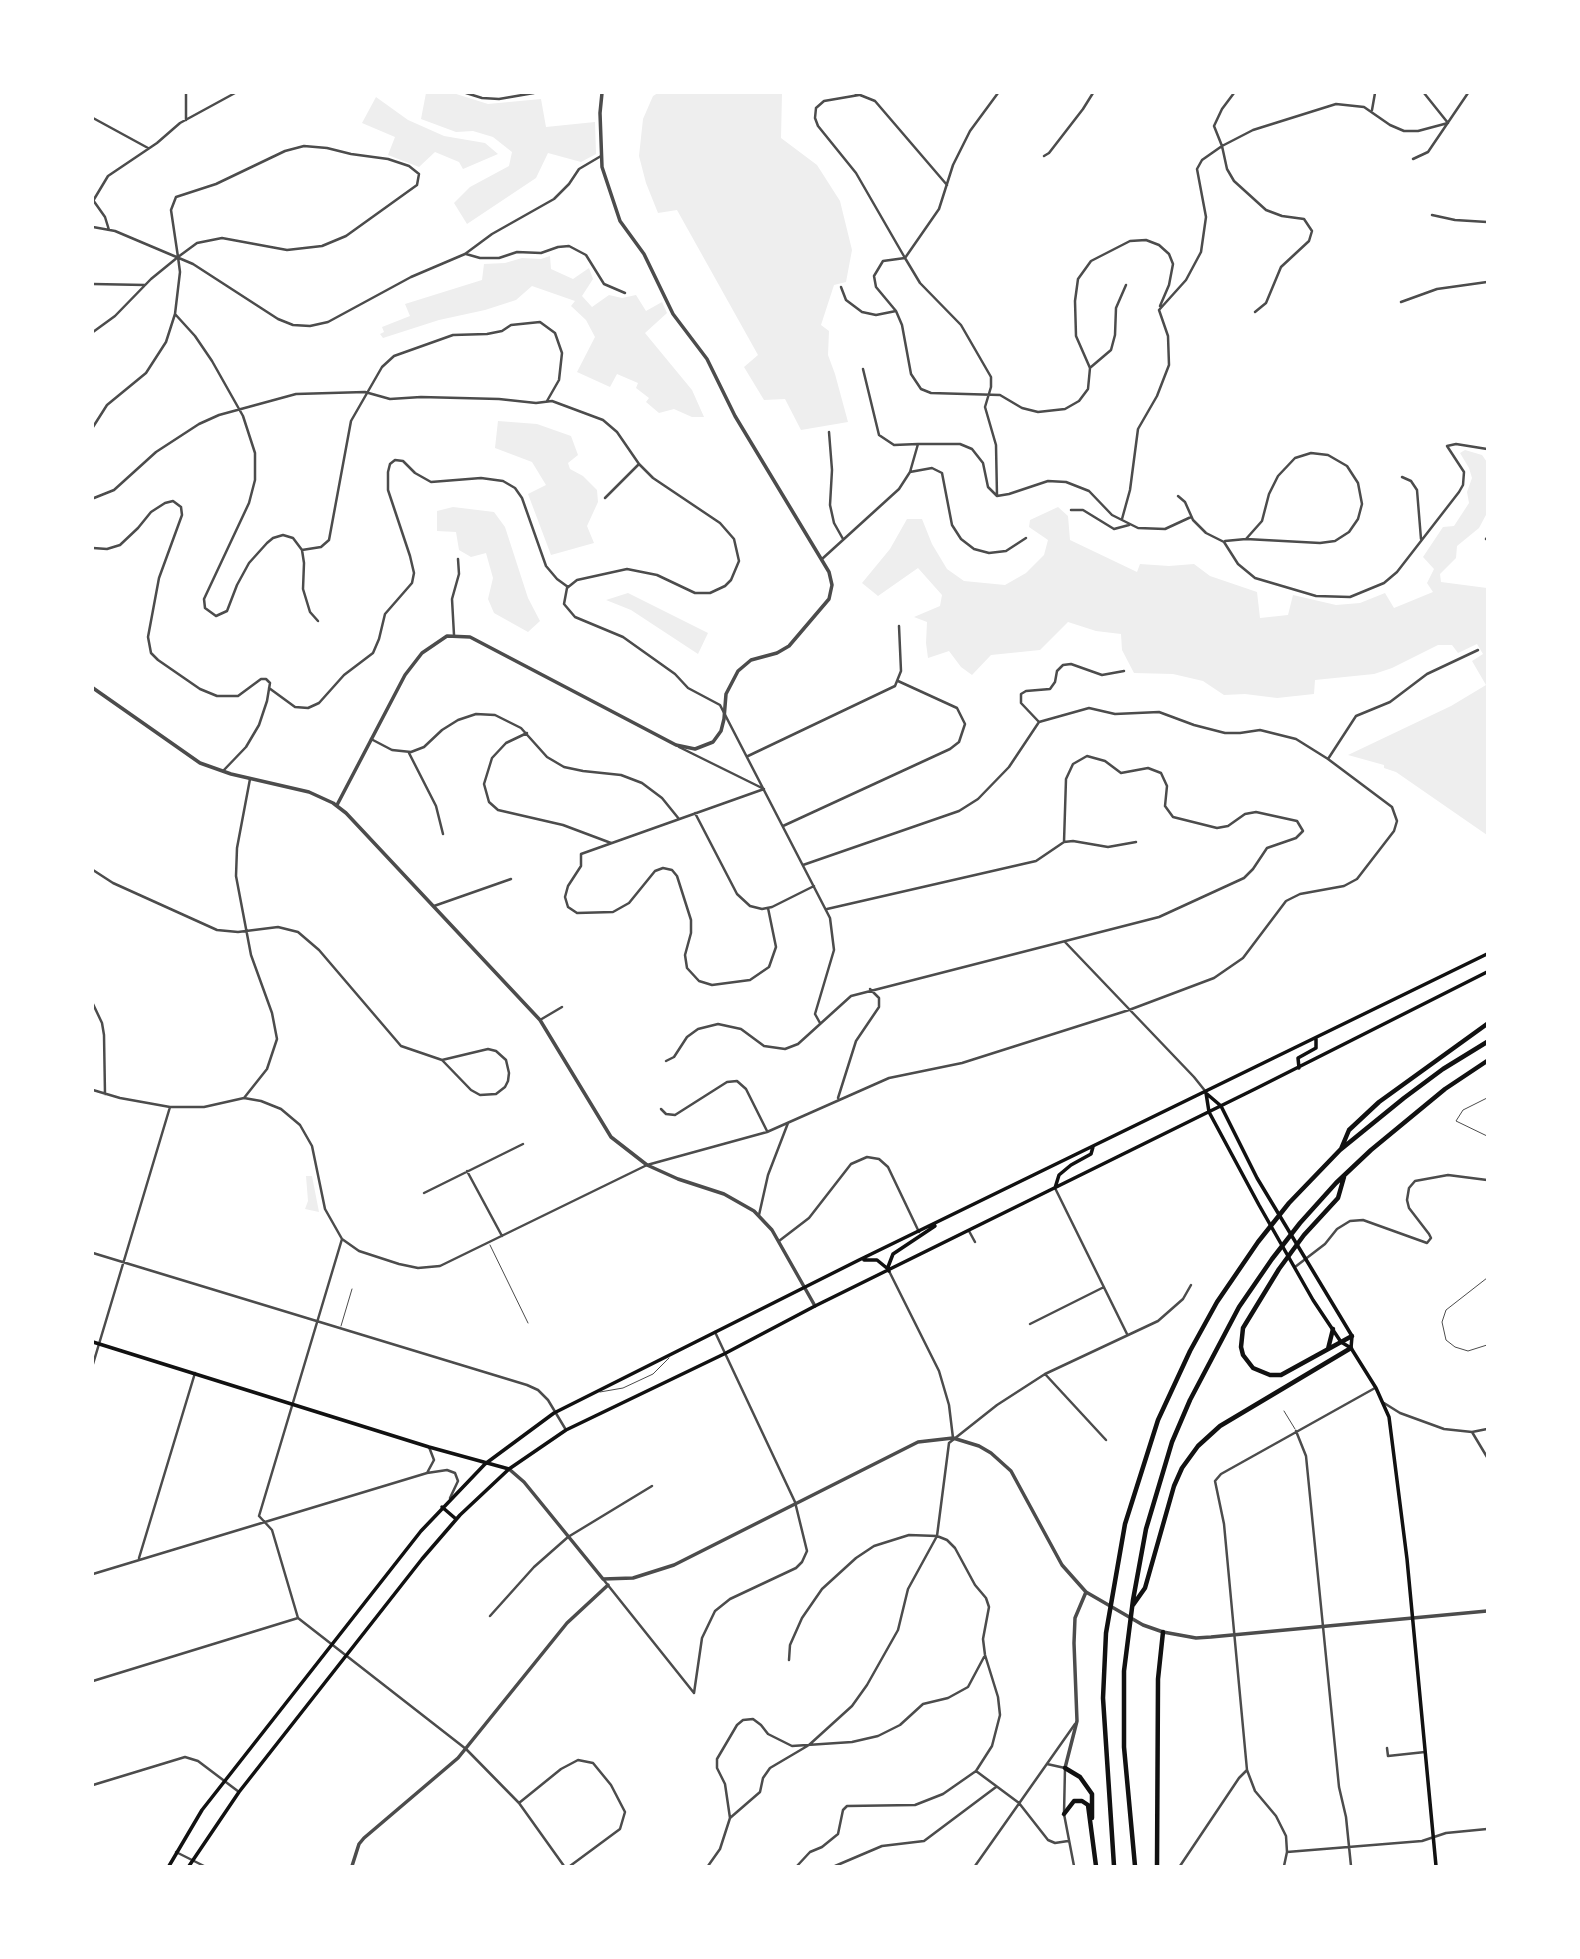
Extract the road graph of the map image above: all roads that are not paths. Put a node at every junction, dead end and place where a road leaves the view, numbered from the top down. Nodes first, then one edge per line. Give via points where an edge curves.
1 (186, 93) edge
2 (235, 93) edge
3 (466, 93) edge
4 (507, 93) edge
5 (534, 93) edge
6 (602, 93) edge
7 (855, 93) edge
8 (998, 93) edge
9 (1093, 93) edge
10 (1234, 93) edge
11 (1375, 93) edge
12 (1424, 93) edge
13 (1468, 93) edge
14 (859, 95) junction
15 (499, 99) junction
16 (1372, 111) junction
17 (93, 118) edge
18 (186, 120) junction
19 (1448, 123) junction
20 (1223, 146) junction
21 (149, 148) junction
22 (601, 156) junction
23 (1044, 156) dead end
24 (1413, 159) dead end
25 (947, 185) junction
26 (93, 201) edge
27 (1432, 215) dead end
28 (1487, 222) edge
29 (93, 227) edge
30 (109, 230) junction
31 (465, 254) junction
32 (178, 257) junction
33 (905, 258) junction
34 (1487, 282) edge
35 (93, 284) edge
36 (145, 285) junction
37 (1126, 285) dead end
38 (841, 287) dead end
39 (625, 293) dead end
40 (1401, 302) dead end
41 (1160, 306) junction
42 (896, 311) junction
43 (1255, 312) dead end
44 (175, 314) junction
45 (93, 332) edge
46 (1090, 368) junction
47 (863, 369) dead end
48 (366, 392) junction
49 (987, 395) junction
50 (547, 401) junction
51 (240, 411) junction
52 (93, 427) edge
53 (829, 432) dead end
54 (918, 444) junction
55 (1487, 449) edge
56 (639, 464) junction
57 (909, 472) junction
58 (1402, 477) dead end
59 (996, 496) junction
60 (1178, 496) dead end
61 (94, 498) edge
62 (605, 498) dead end
63 (1071, 510) dead end
64 (1191, 517) junction
65 (1122, 519) junction
66 (1129, 525) junction
67 (1026, 538) dead end
68 (843, 539) junction
69 (1246, 539) junction
70 (1421, 540) junction
71 (1224, 542) junction
72 (93, 548) edge
73 (302, 550) junction
74 (458, 559) dead end
75 (821, 559) junction
76 (568, 587) junction
77 (318, 621) dead end
78 (899, 626) dead end
79 (454, 635) junction
80 (1478, 650) dead end
81 (1124, 671) dead end
82 (898, 681) junction
83 (93, 688) edge
84 (269, 688) junction
85 (724, 712) junction
86 (1040, 722) junction
87 (527, 733) junction
88 (371, 739) junction
89 (676, 745) junction
90 (408, 752) junction
91 (747, 756) junction
92 (1328, 759) junction
93 (222, 772) junction
94 (250, 779) junction
95 (764, 789) junction
96 (337, 806) junction
97 (695, 813) junction
98 (679, 819) junction
99 (783, 826) junction
100 (443, 834) dead end
101 (1064, 842) junction
102 (1136, 842) dead end
103 (611, 843) junction
104 (803, 865) junction
105 (93, 870) edge
106 (511, 879) dead end
107 (814, 886) junction
108 (434, 906) junction
109 (768, 908) junction
110 (826, 910) junction
111 (246, 931) junction
112 (1065, 942) junction
113 (1487, 954) edge
114 (1487, 972) edge
115 (870, 989) junction
116 (93, 1004) edge
117 (562, 1007) dead end
118 (1129, 1010) junction
119 (540, 1020) junction
120 (820, 1023) junction
121 (1487, 1024) edge
122 (1316, 1039) junction
123 (1487, 1042) edge
124 (442, 1060) junction
125 (666, 1061) dead end
126 (1487, 1061) edge
127 (1299, 1068) junction
128 (93, 1090) edge
129 (1206, 1093) junction
130 (105, 1094) junction
131 (244, 1098) junction
132 (1487, 1098) edge
133 (837, 1100) junction
134 (1221, 1106) junction
135 (170, 1107) junction
136 (661, 1109) dead end
137 (1209, 1112) junction
138 (788, 1123) junction
139 (767, 1132) junction
140 (1487, 1136) edge
141 (523, 1144) dead end
142 (1094, 1146) junction
143 (1340, 1150) junction
144 (647, 1165) junction
145 (467, 1171) junction
146 (1344, 1176) junction
147 (1487, 1180) edge
148 (1055, 1188) junction
149 (424, 1193) dead end
150 (759, 1215) junction
151 (943, 1220) junction
152 (969, 1231) junction
153 (919, 1232) junction
154 (502, 1237) junction
155 (342, 1239) junction
156 (778, 1241) junction
157 (975, 1241) dead end
158 (489, 1243) junction
159 (93, 1253) edge
160 (1305, 1260) junction
161 (859, 1261) junction
162 (124, 1263) junction
163 (1295, 1267) junction
164 (889, 1270) junction
165 (1487, 1278) edge
166 (1191, 1285) dead end
167 (805, 1288) junction
168 (1102, 1288) junction
169 (352, 1289) dead end
170 (815, 1306) junction
171 (317, 1321) junction
172 (528, 1323) dead end
173 (1030, 1324) dead end
174 (340, 1329) junction
175 (1333, 1329) junction
176 (715, 1332) junction
177 (1127, 1334) junction
178 (1352, 1336) junction
179 (93, 1342) edge
180 (1341, 1342) junction
181 (99, 1344) junction
182 (1487, 1345) edge
183 (1351, 1348) junction
184 (1328, 1349) junction
185 (673, 1353) junction
186 (724, 1354) junction
187 (93, 1364) edge
188 (195, 1373) junction
189 (1045, 1374) junction
190 (1376, 1388) junction
191 (596, 1392) junction
192 (291, 1403) junction
193 (1384, 1403) junction
194 (1284, 1410) dead end
195 (554, 1413) junction
196 (1487, 1429) edge
197 (566, 1430) junction
198 (1296, 1431) junction
199 (1472, 1432) junction
200 (953, 1438) junction
201 (1106, 1440) dead end
202 (429, 1447) junction
203 (1487, 1457) edge
204 (485, 1464) junction
205 (509, 1469) junction
206 (427, 1473) junction
207 (652, 1486) dead end
208 (450, 1498) junction
209 (795, 1502) junction
210 (442, 1507) junction
211 (456, 1519) junction
212 (264, 1521) junction
213 (568, 1536) junction
214 (937, 1536) junction
215 (139, 1559) junction
216 (93, 1574) edge
217 (603, 1578) junction
218 (608, 1585) junction
219 (1086, 1592) junction
220 (1133, 1602) junction
221 (1487, 1611) edge
222 (491, 1616) dead end
223 (298, 1618) junction
224 (1413, 1619) junction
225 (1323, 1628) junction
226 (1163, 1632) junction
227 (1235, 1635) junction
228 (332, 1644) junction
229 (346, 1655) junction
230 (985, 1655) junction
231 (789, 1660) dead end
232 (93, 1681) edge
233 (1077, 1721) junction
234 (810, 1745) junction
235 (466, 1748) junction
236 (1387, 1748) dead end
237 (1425, 1752) junction
238 (1047, 1764) junction
239 (1065, 1768) junction
240 (1247, 1770) junction
241 (976, 1771) junction
242 (224, 1781) junction
243 (93, 1785) edge
244 (996, 1787) junction
245 (239, 1792) junction
246 (519, 1803) junction
247 (1019, 1803) junction
248 (1064, 1814) junction
249 (730, 1818) junction
250 (1092, 1823) junction
251 (1487, 1829) edge
252 (1433, 1837) junction
253 (1068, 1841) junction
254 (1349, 1846) junction
255 (176, 1852) junction
256 (1287, 1852) junction
257 (192, 1860) junction
258 (169, 1866) edge
259 (190, 1866) edge
260 (204, 1866) edge
261 (352, 1866) edge
262 (564, 1866) edge
263 (570, 1866) edge
264 (708, 1866) edge
265 (797, 1866) edge
266 (835, 1866) edge
267 (975, 1866) edge
268 (1074, 1866) edge
269 (1096, 1866) edge
270 (1114, 1866) edge
271 (1135, 1866) edge
272 (1157, 1866) edge
273 (1180, 1866) edge
274 (1284, 1866) edge
275 (1351, 1866) edge
276 (1436, 1866) edge

1 - 18 street
2 - 18 street
3 - 15 street
4 - 15 street
5 - 15 street
6 - 22 street
7 - 14 street
8 - 25 street via 970,131
9 - 23 street
10 - 20 street via 1214,126
11 - 16 street
12 - 19 street
13 - 19 street
14 - 25 street via 875,101
14 - 33 street via 824,101 815,113 816,122 856,173
16 - 19 street via 1404,131
16 - 20 street via 1346,104 1326,106 1253,130
17 - 21 street
18 - 21 street
19 - 24 street via 1428,152
20 - 41 street via 1202,160 1196,174 1206,217 1201,252 1186,279
20 - 43 street via 1234,181 1266,210 1304,219 1311,231 1309,241 1282,267 1266,303
21 - 26 street via 108,176
22 - 31 street via 579,169 554,199
22 - 75 street via 624,229 644,254 673,314 706,359
25 - 33 street via 939,209
26 - 30 street
27 - 28 street
29 - 30 street
30 - 32 street
31 - 32 street via 411,276 328,321 302,326 278,319
31 - 39 street via 499,258 569,246 586,255 604,284
32 - 32 street via 213,238 287,250 322,246 418,185 420,178 409,166 388,159 316,146 294,148 176,197 171,210
32 - 36 street
32 - 44 street
33 - 42 street via 883,261 874,276 879,292
33 - 49 street via 967,335 991,377
34 - 40 street via 1437,289
35 - 36 street
36 - 45 street
37 - 46 street via 1116,308 1111,350
38 - 42 street via 846,300 862,312
41 - 46 street via 1173,264 1159,245 1130,241 1091,261 1078,279 1075,310 1078,344
41 - 65 street via 1170,346 1169,365 1138,429
42 - 49 street via 911,374 921,389
44 - 51 street via 204,348
44 - 52 street via 153,364 107,405
46 - 49 street via 1084,396 1056,411 1030,411 1004,397
47 - 54 street via 879,435 894,445
48 - 50 street via 390,399
48 - 50 street via 382,367 400,352 453,335 487,334 534,321 550,328 561,346 559,380
48 - 51 street via 296,394
48 - 73 street via 348,430 332,535 321,547
49 - 59 street via 986,413 996,445
50 - 56 street via 603,420
51 - 61 street via 199,424 156,452 114,490
51 - 73 street via 252,442 255,480 245,514 204,599 205,608 216,616 227,611 249,563 273,538 288,536
53 - 68 street via 830,505
54 - 57 street
54 - 59 street via 960,444 972,449
55 - 70 street via 1447,446 1462,465 1463,485
56 - 62 street
56 - 76 street via 728,531 739,554 735,574 718,590 702,594 628,569 577,580
57 - 67 street via 932,468 942,473 952,526 974,549 1006,551
57 - 68 street via 899,489
58 - 70 street via 1417,490
59 - 65 street via 1048,481 1066,482 1089,491
60 - 64 street
63 - 66 street via 1083,510 1114,529
64 - 66 street via 1165,530
64 - 71 street via 1206,533
65 - 66 street
68 - 75 street
69 - 69 street via 1262,521 1272,485 1289,463 1311,453 1336,458 1358,483 1362,497 1358,519 1335,541
69 - 71 street
70 - 71 street via 1392,578 1357,596 1345,597 1316,596 1255,578 1238,564
72 - 84 street via 107,550 120,545 158,506 170,501 180,504 181,515 159,578 148,637 151,653 217,696 238,696 264,678
73 - 77 street via 303,589
74 - 79 street via 452,599
75 - 85 street via 832,585 825,606 789,646 751,660 738,671 729,685
76 - 84 street via 546,566 515,488 481,478 431,482 395,460 390,464 387,490 410,556 412,583 385,614 373,653 319,703 295,707
76 - 85 street via 564,598 570,614 623,637
78 - 82 street
79 - 88 street via 433,644 413,663
79 - 89 street via 470,637
80 - 92 street via 1427,674 1390,702 1356,716
81 - 86 street via 1102,675 1063,665 1050,688 1021,694 1021,703
82 - 91 street
82 - 99 street via 952,704 961,712 962,736 935,756
83 - 93 street via 187,756
84 - 93 street via 253,737
85 - 89 street via 721,731 712,741 695,749
85 - 91 street
86 - 92 street via 1090,708 1115,714 1159,712 1225,733 1268,731 1296,739
86 - 104 street via 1016,760 969,805
87 - 90 street via 504,718 476,715 458,720 424,747
87 - 98 street via 547,757 564,767 621,775 642,783
87 - 103 street via 506,743 492,758 484,784 489,802 498,810 563,825
88 - 90 street
88 - 96 street
89 - 95 street
90 - 100 street via 436,806
91 - 95 street
92 - 118 street via 1392,807 1397,816 1394,831 1363,873 1344,886 1286,901 1251,949 1224,973
93 - 94 street
94 - 96 street via 309,792
94 - 111 street via 236,868
95 - 97 street
95 - 99 street
96 - 108 street
97 - 98 street
97 - 109 street via 741,900 756,909
98 - 103 street
99 - 104 street
101 - 102 street via 1108,847
101 - 110 street via 1036,861
101 - 112 street via 1066,779 1073,764 1087,756 1105,761 1121,773 1148,768 1161,773 1167,786 1165,806 1173,817 1217,828 1256,813 1297,821 1303,831 1267,848 1244,878 1159,917
103 - 109 street via 581,854 581,866 565,897 568,907 577,913 619,910 659,869 668,868 675,872 692,926 685,962 690,974 706,984 750,980 769,967 776,947
104 - 107 street
105 - 111 street via 217,930
106 - 108 street
107 - 109 street
107 - 110 street
108 - 119 street
110 - 120 street via 834,950 815,1014
111 - 124 street via 278,927 304,936 396,1042
111 - 131 street via 277,1038 267,1069
112 - 115 street
112 - 118 street
113 - 122 main road
114 - 127 main road
115 - 120 street via 851,996
115 - 133 street via 877,995 879,1007 856,1041
116 - 130 street via 104,1034
117 - 119 street
118 - 129 street
118 - 133 street via 962,1063 888,1078
119 - 144 street via 604,1128
120 - 125 street via 798,1044 778,1050 733,1026 710,1025 687,1037
121 - 143 highway via 1379,1102 1349,1129
122 - 127 main road via 1316,1048 1298,1058
122 - 129 main road
123 - 143 highway via 1443,1069
124 - 124 street via 480,1095 496,1094 508,1081 509,1067 496,1051
126 - 146 highway via 1445,1089
127 - 134 main road
128 - 130 street
129 - 134 main road
129 - 137 main road
129 - 142 main road
130 - 135 street
131 - 135 street via 204,1107
131 - 155 street via 281,1110 300,1125 313,1146 325,1209
132 - 140 lane via 1463,1110 1457,1121
133 - 138 street
134 - 137 main road
134 - 160 main road
135 - 162 street
136 - 139 street via 676,1115 727,1082 737,1081 746,1088
137 - 148 main road
137 - 163 main road
138 - 139 street
138 - 150 street
139 - 144 street
141 - 145 street
142 - 148 main road via 1091,1154 1059,1175
142 - 151 main road
143 - 270 highway via 1289,1203 1217,1302 1158,1420 1125,1524 1106,1633 1104,1721
144 - 150 street via 734,1198
144 - 154 street
145 - 149 street
145 - 154 street
146 - 184 highway via 1338,1199 1304,1235 1243,1328 1241,1347 1247,1362 1261,1373 1281,1376
146 - 220 highway via 1272,1259 1221,1337 1189,1400 1146,1530
147 - 160 street via 1448,1175 1415,1181 1407,1200 1431,1238 1427,1243 1363,1220 1350,1221
148 - 152 main road
148 - 168 street
150 - 156 street
151 - 153 main road
151 - 164 main road via 893,1254
152 - 157 street
152 - 164 main road
153 - 156 street via 888,1167 867,1157 851,1164 808,1218
153 - 161 main road
154 - 158 street
155 - 158 street via 367,1255 418,1268 440,1266
155 - 171 street
156 - 167 street
158 - 172 lane
159 - 162 street
160 - 163 street
160 - 178 main road
161 - 164 main road via 877,1260
161 - 167 main road
162 - 171 street
162 - 181 street
163 - 175 main road
164 - 170 main road
164 - 200 street via 945,1387
165 - 182 lane via 1446,1310 1442,1322 1446,1340 1455,1347 1468,1351
166 - 177 street via 1172,1311
167 - 170 street
167 - 176 main road
168 - 173 street
168 - 177 street
169 - 174 lane
170 - 186 main road
171 - 174 street
171 - 192 street
174 - 195 street via 527,1385 543,1395
175 - 180 main road
175 - 184 highway
176 - 185 main road
176 - 186 street
177 - 189 street
178 - 180 highway
178 - 183 main road
179 - 181 main road
180 - 183 main road
180 - 184 highway
181 - 187 street
181 - 188 main road
183 - 190 main road
183 - 220 highway via 1226,1422 1198,1446 1174,1486 1145,1588
185 - 191 main road
185 - 191 lane via 653,1374 623,1388
186 - 197 main road
186 - 209 street
188 - 192 main road
188 - 215 street
189 - 200 street
189 - 201 street
190 - 193 main road
190 - 198 street
191 - 195 main road
192 - 202 main road
192 - 212 street via 259,1511
193 - 199 street via 1444,1429
193 - 224 main road via 1394,1440
194 - 198 lane
195 - 197 street
195 - 204 main road
196 - 199 street
197 - 205 main road
198 - 225 street via 1306,1456
198 - 227 street via 1215,1481
199 - 203 street
200 - 209 street via 918,1442
200 - 214 street via 947,1448
200 - 219 street via 979,1446 1011,1471 1062,1564
202 - 204 main road
202 - 206 street via 434,1460
204 - 205 main road
204 - 208 main road
205 - 211 main road
205 - 213 street
206 - 208 street via 455,1473 458,1481
206 - 212 street
207 - 213 street
208 - 210 main road
209 - 217 street via 664,1569 633,1578
209 - 218 street via 806,1556 796,1567 715,1611 702,1637 694,1693
210 - 211 main road
210 - 228 main road
211 - 229 main road
212 - 215 street
212 - 223 street via 272,1530
213 - 217 street
213 - 222 street
214 - 230 street via 955,1548 986,1598
214 - 231 street via 894,1538 856,1558 822,1589 802,1618
214 - 234 street via 908,1590 898,1630 867,1685 852,1706
215 - 216 street
217 - 218 street
218 - 235 street via 567,1623
219 - 226 street
219 - 233 street via 1076,1618 1074,1643
220 - 271 highway via 1124,1671 1124,1734
221 - 224 street
223 - 228 street
223 - 232 street
224 - 225 street
224 - 237 main road
225 - 227 street
225 - 254 street
226 - 227 street via 1196,1638
226 - 272 highway via 1158,1679
227 - 240 street
228 - 229 street
228 - 242 main road
229 - 235 street
229 - 245 main road
230 - 234 street via 968,1687 923,1704 888,1732 852,1742
230 - 241 street via 1000,1715 992,1746
233 - 238 street
233 - 239 street
234 - 249 street via 770,1768 760,1792
234 - 249 street via 792,1746 768,1734 753,1719 737,1725 717,1759
235 - 246 street
235 - 261 street via 364,1838
236 - 237 street via 1388,1756
237 - 252 main road
238 - 239 street
238 - 247 street
239 - 248 street
239 - 250 highway via 1080,1777 1092,1794
240 - 256 street via 1255,1791 1286,1836
240 - 273 street
241 - 244 street
241 - 265 street via 943,1794 915,1804 847,1806 838,1834
242 - 243 street via 185,1757
242 - 245 street
242 - 255 main road
244 - 247 street
244 - 266 street via 924,1841 882,1846
245 - 257 main road
246 - 262 street
246 - 263 street via 578,1760 593,1763 611,1785 625,1812 620,1829
247 - 253 street via 1048,1840
247 - 267 street
248 - 250 highway via 1069,1804 1082,1801 1088,1805
248 - 253 street
249 - 264 street via 720,1849
250 - 269 highway
251 - 252 street
252 - 254 street
252 - 276 main road
253 - 268 street
254 - 256 street
254 - 275 street
255 - 257 street
255 - 258 main road
256 - 274 street
257 - 259 main road
257 - 260 street

